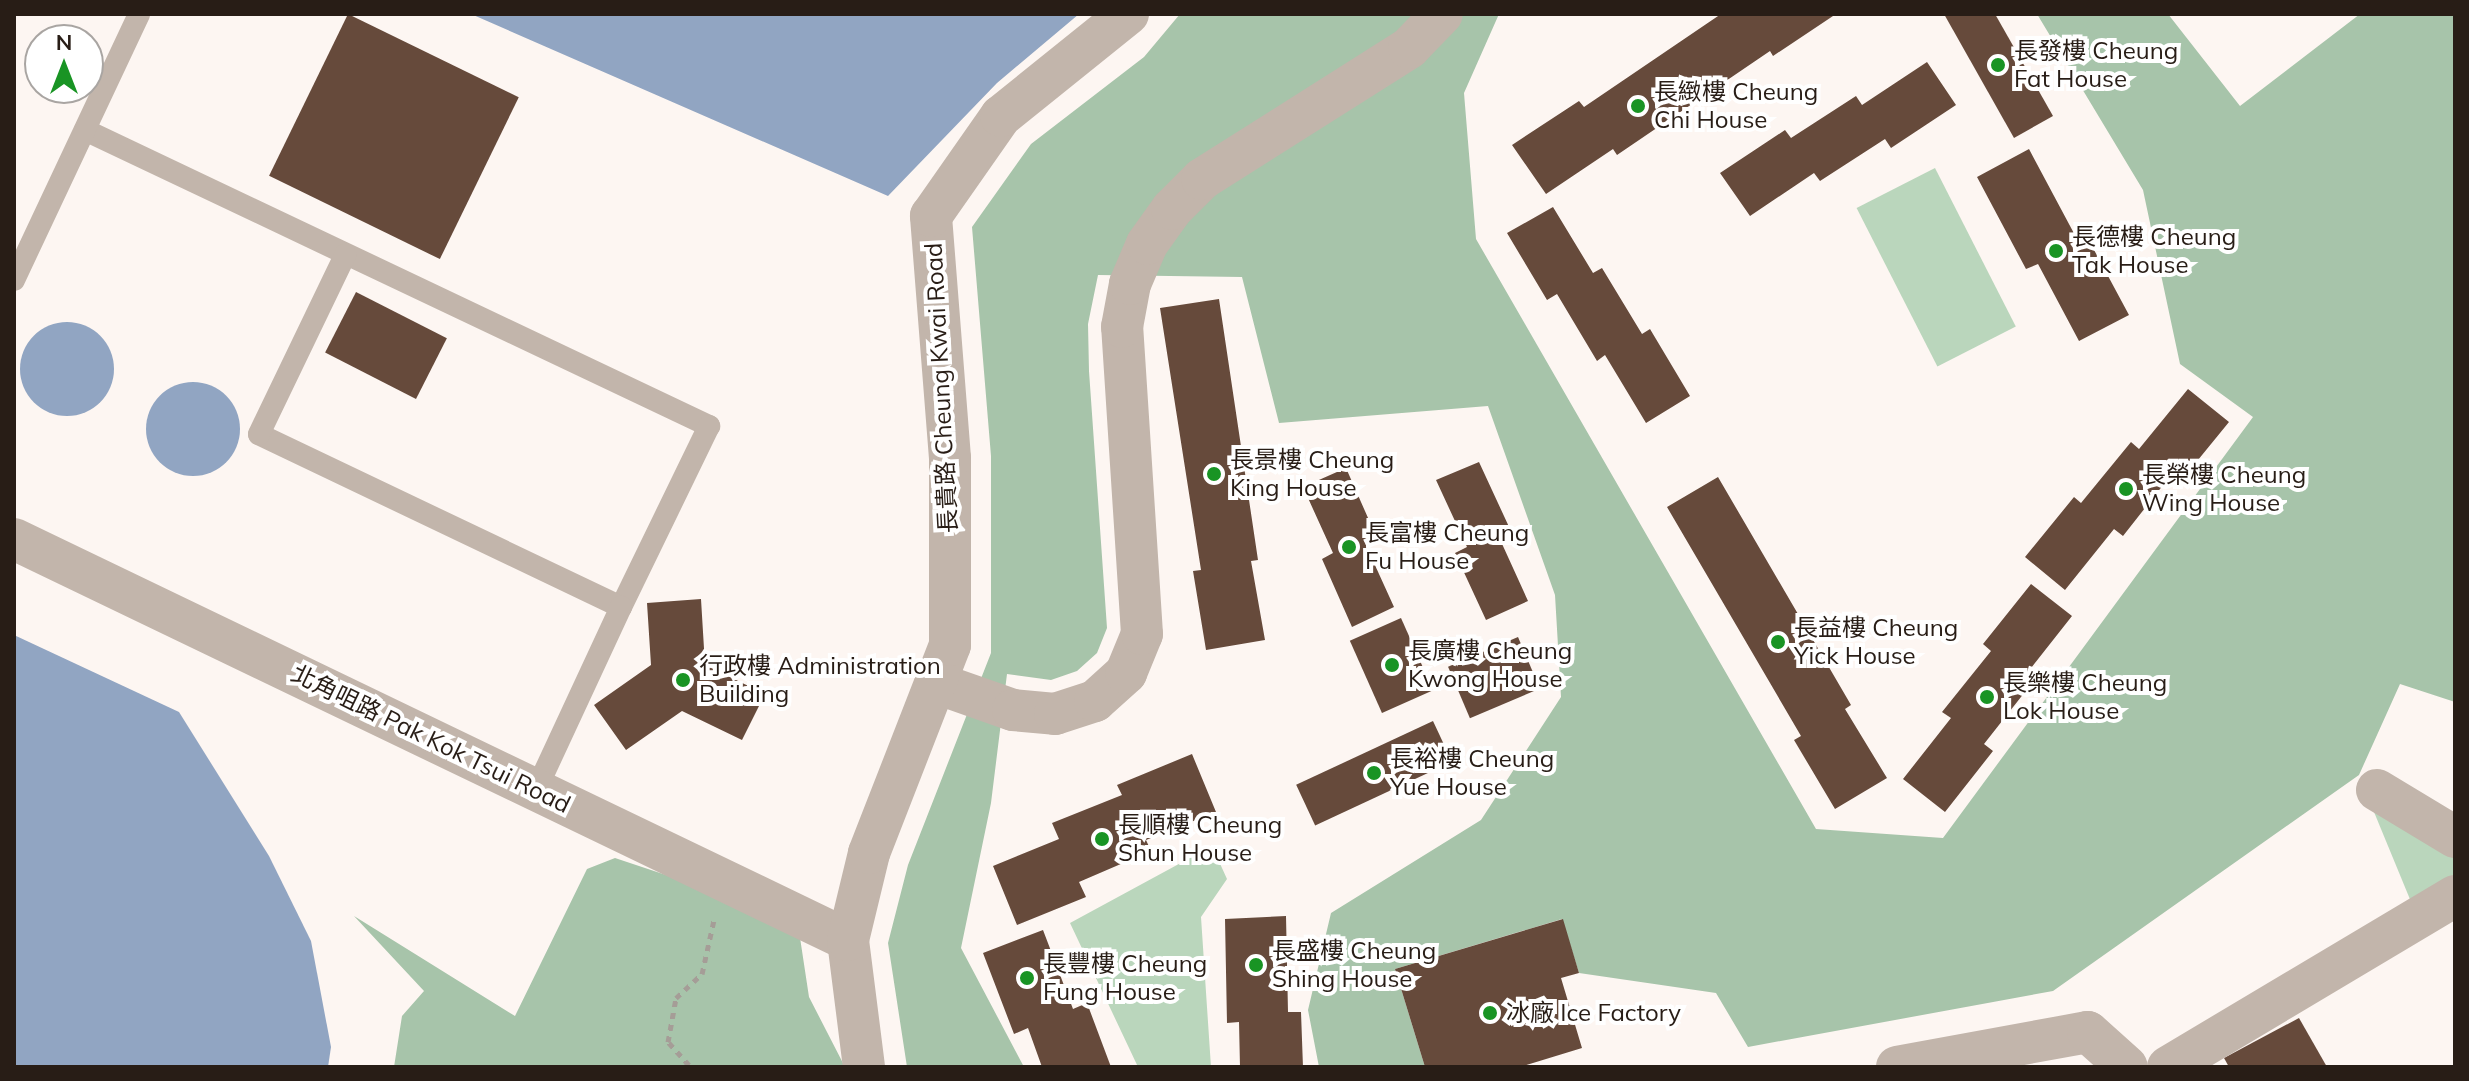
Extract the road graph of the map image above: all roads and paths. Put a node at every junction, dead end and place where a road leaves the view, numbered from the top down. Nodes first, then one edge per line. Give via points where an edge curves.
1 (139, 14) edge
2 (1128, 14) edge
3 (1442, 14) edge
4 (85, 130) junction
5 (345, 255) junction
6 (14, 280) edge
7 (14, 539) edge
8 (621, 607) junction
9 (939, 684) junction
10 (536, 790) junction
11 (2377, 790) dead end
12 (2455, 837) edge
13 (723, 879) junction
14 (2455, 896) edge
15 (848, 940) junction
16 (2039, 1054) edge
17 (684, 1067) edge
18 (864, 1067) edge
19 (1897, 1067) edge
20 (2127, 1067) edge
21 (2168, 1067) edge

1 - 4 lane
2 - 9 street, 長貴路 Cheung Kwai Road via 1116,29 1001,116 931,216 950,458 950,645
3 - 9 street via 1409,48 1202,179 1147,244 1130,284 1122,327 1142,634 1126,673 1095,701 1055,714 1013,710
4 - 5 lane
4 - 6 lane
5 - 8 lane via 259,434
5 - 8 lane via 709,426
7 - 10 street, 北角咀路 Pak Kok Tsui Road
8 - 10 lane
9 - 15 street, 長貴路 Cheung Kwai Road via 869,853
10 - 13 street, 北角咀路 Pak Kok Tsui Road
11 - 12 street
13 - 15 street, 北角咀路 Pak Kok Tsui Road
13 - 17 path via 702,974 676,998 668,1042 689,1065
14 - 21 street
15 - 18 street, 長貴路 Cheung Kwai Road
16 - 19 street
16 - 20 street via 2088,1032

